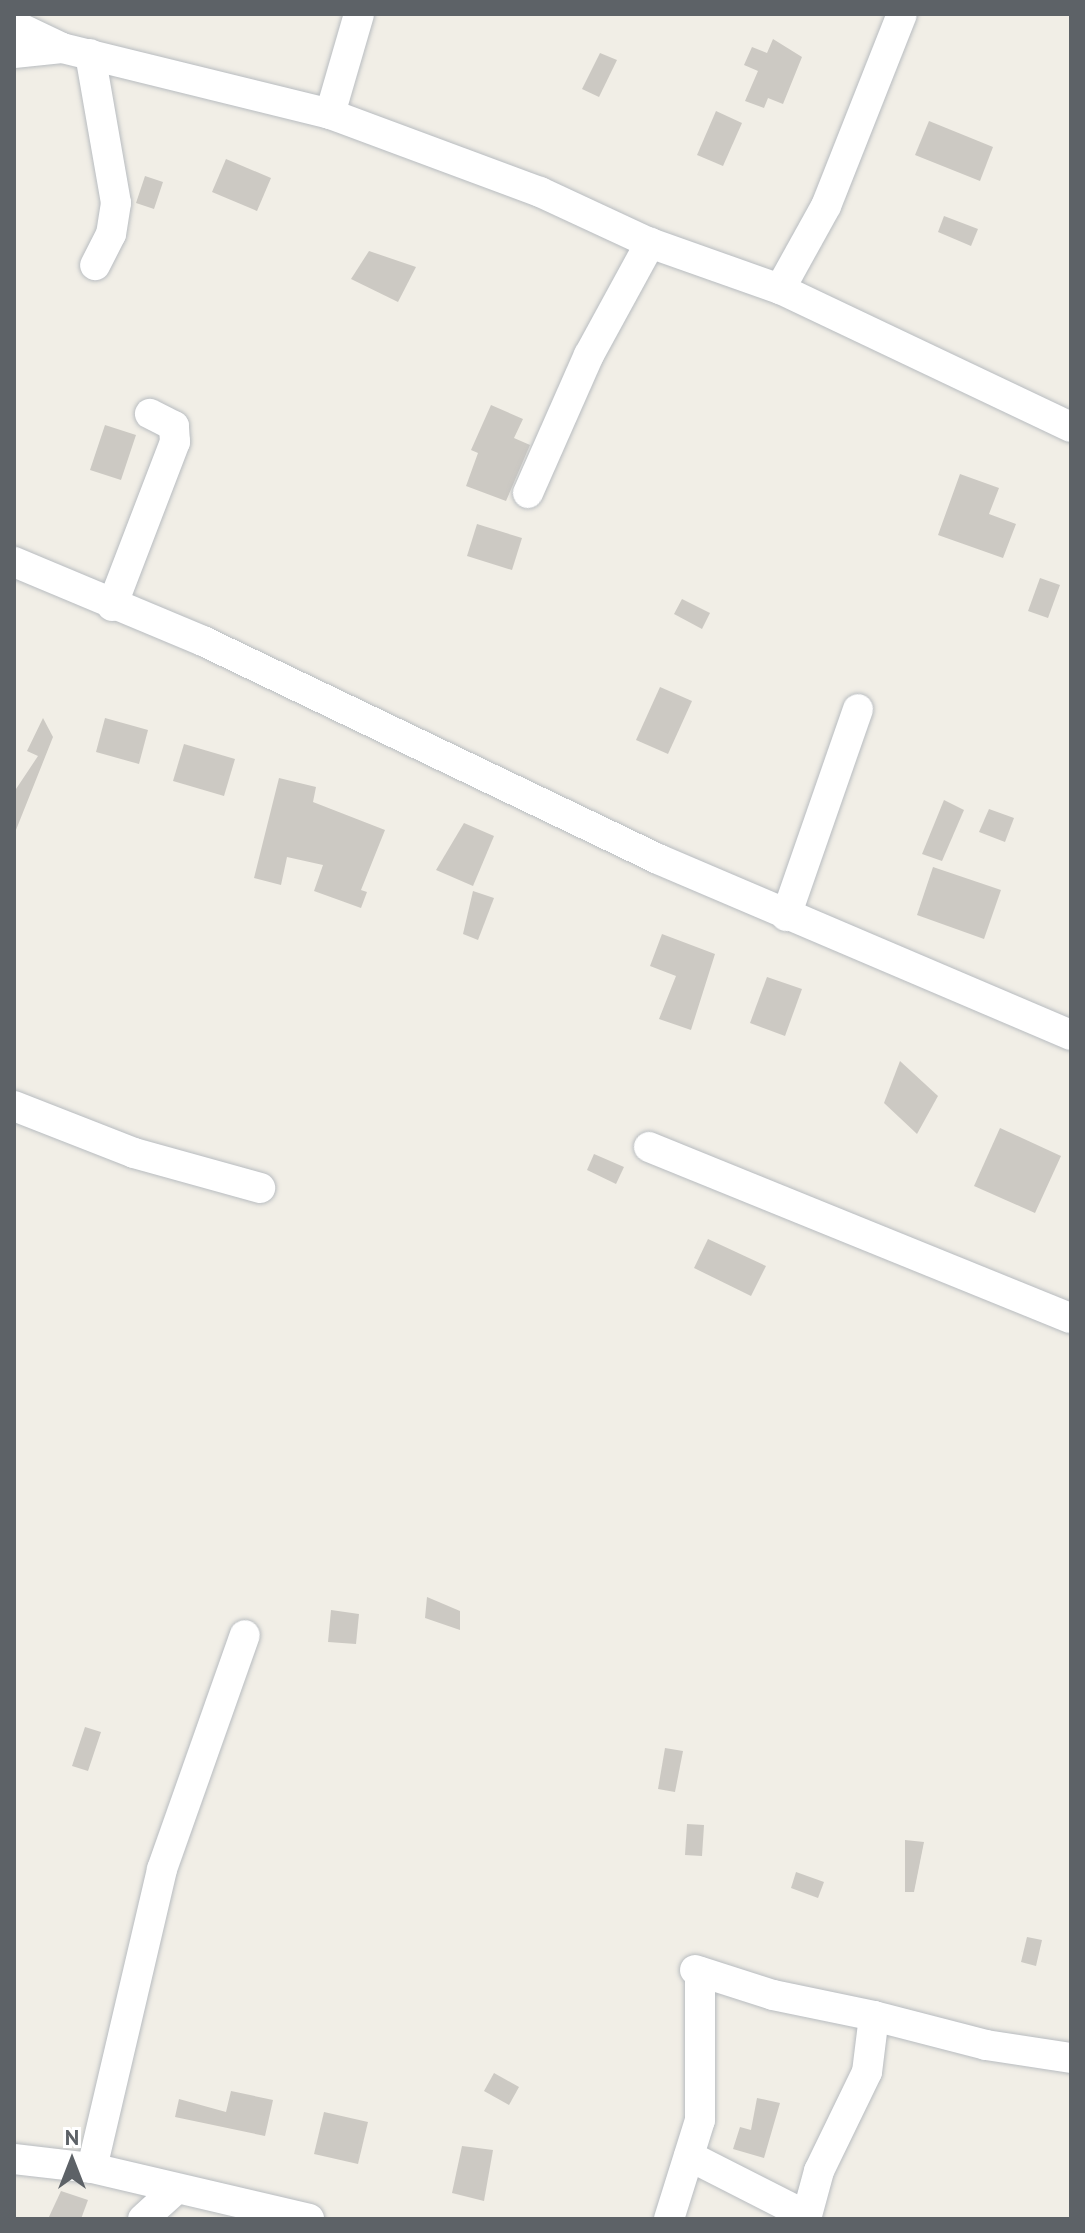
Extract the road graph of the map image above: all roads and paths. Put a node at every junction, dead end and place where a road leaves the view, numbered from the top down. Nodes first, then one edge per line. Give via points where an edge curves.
1 (359, 14) edge
2 (902, 14) edge
3 (14, 25) edge
4 (76, 51) junction
5 (14, 53) edge
6 (330, 114) junction
7 (650, 243) junction
8 (95, 265) dead end
9 (780, 289) junction
10 (150, 414) dead end
11 (1071, 427) edge
12 (528, 493) dead end
13 (14, 562) edge
14 (112, 606) junction
15 (858, 709) dead end
16 (786, 916) junction
17 (1071, 1035) edge
18 (14, 1106) edge
19 (649, 1147) dead end
20 (260, 1188) dead end
21 (1071, 1318) edge
22 (245, 1635) dead end
23 (874, 2016) junction
24 (1071, 2058) edge
25 (689, 2156) junction
26 (14, 2159) edge
27 (92, 2168) junction
28 (175, 2190) junction
29 (806, 2218) edge
30 (143, 2219) edge
31 (309, 2219) edge
32 (669, 2219) edge

1 - 6 street
2 - 9 street via 826,206
3 - 4 street
4 - 5 street
4 - 6 street
4 - 8 street via 116,203 111,234
6 - 7 street via 540,192
7 - 9 street
7 - 12 street via 589,355
9 - 11 street
10 - 14 street via 174,426 175,442
13 - 14 street
14 - 16 street via 203,641
15 - 16 street
16 - 17 street
18 - 20 street via 134,1153
19 - 21 street
22 - 27 street via 162,1869
23 - 24 street via 986,2045
23 - 25 street via 773,1995 698,1971 702,2093
23 - 29 street via 867,2072 823,2162
25 - 29 street
25 - 32 street
26 - 27 street
27 - 28 street
28 - 30 street
28 - 31 street

